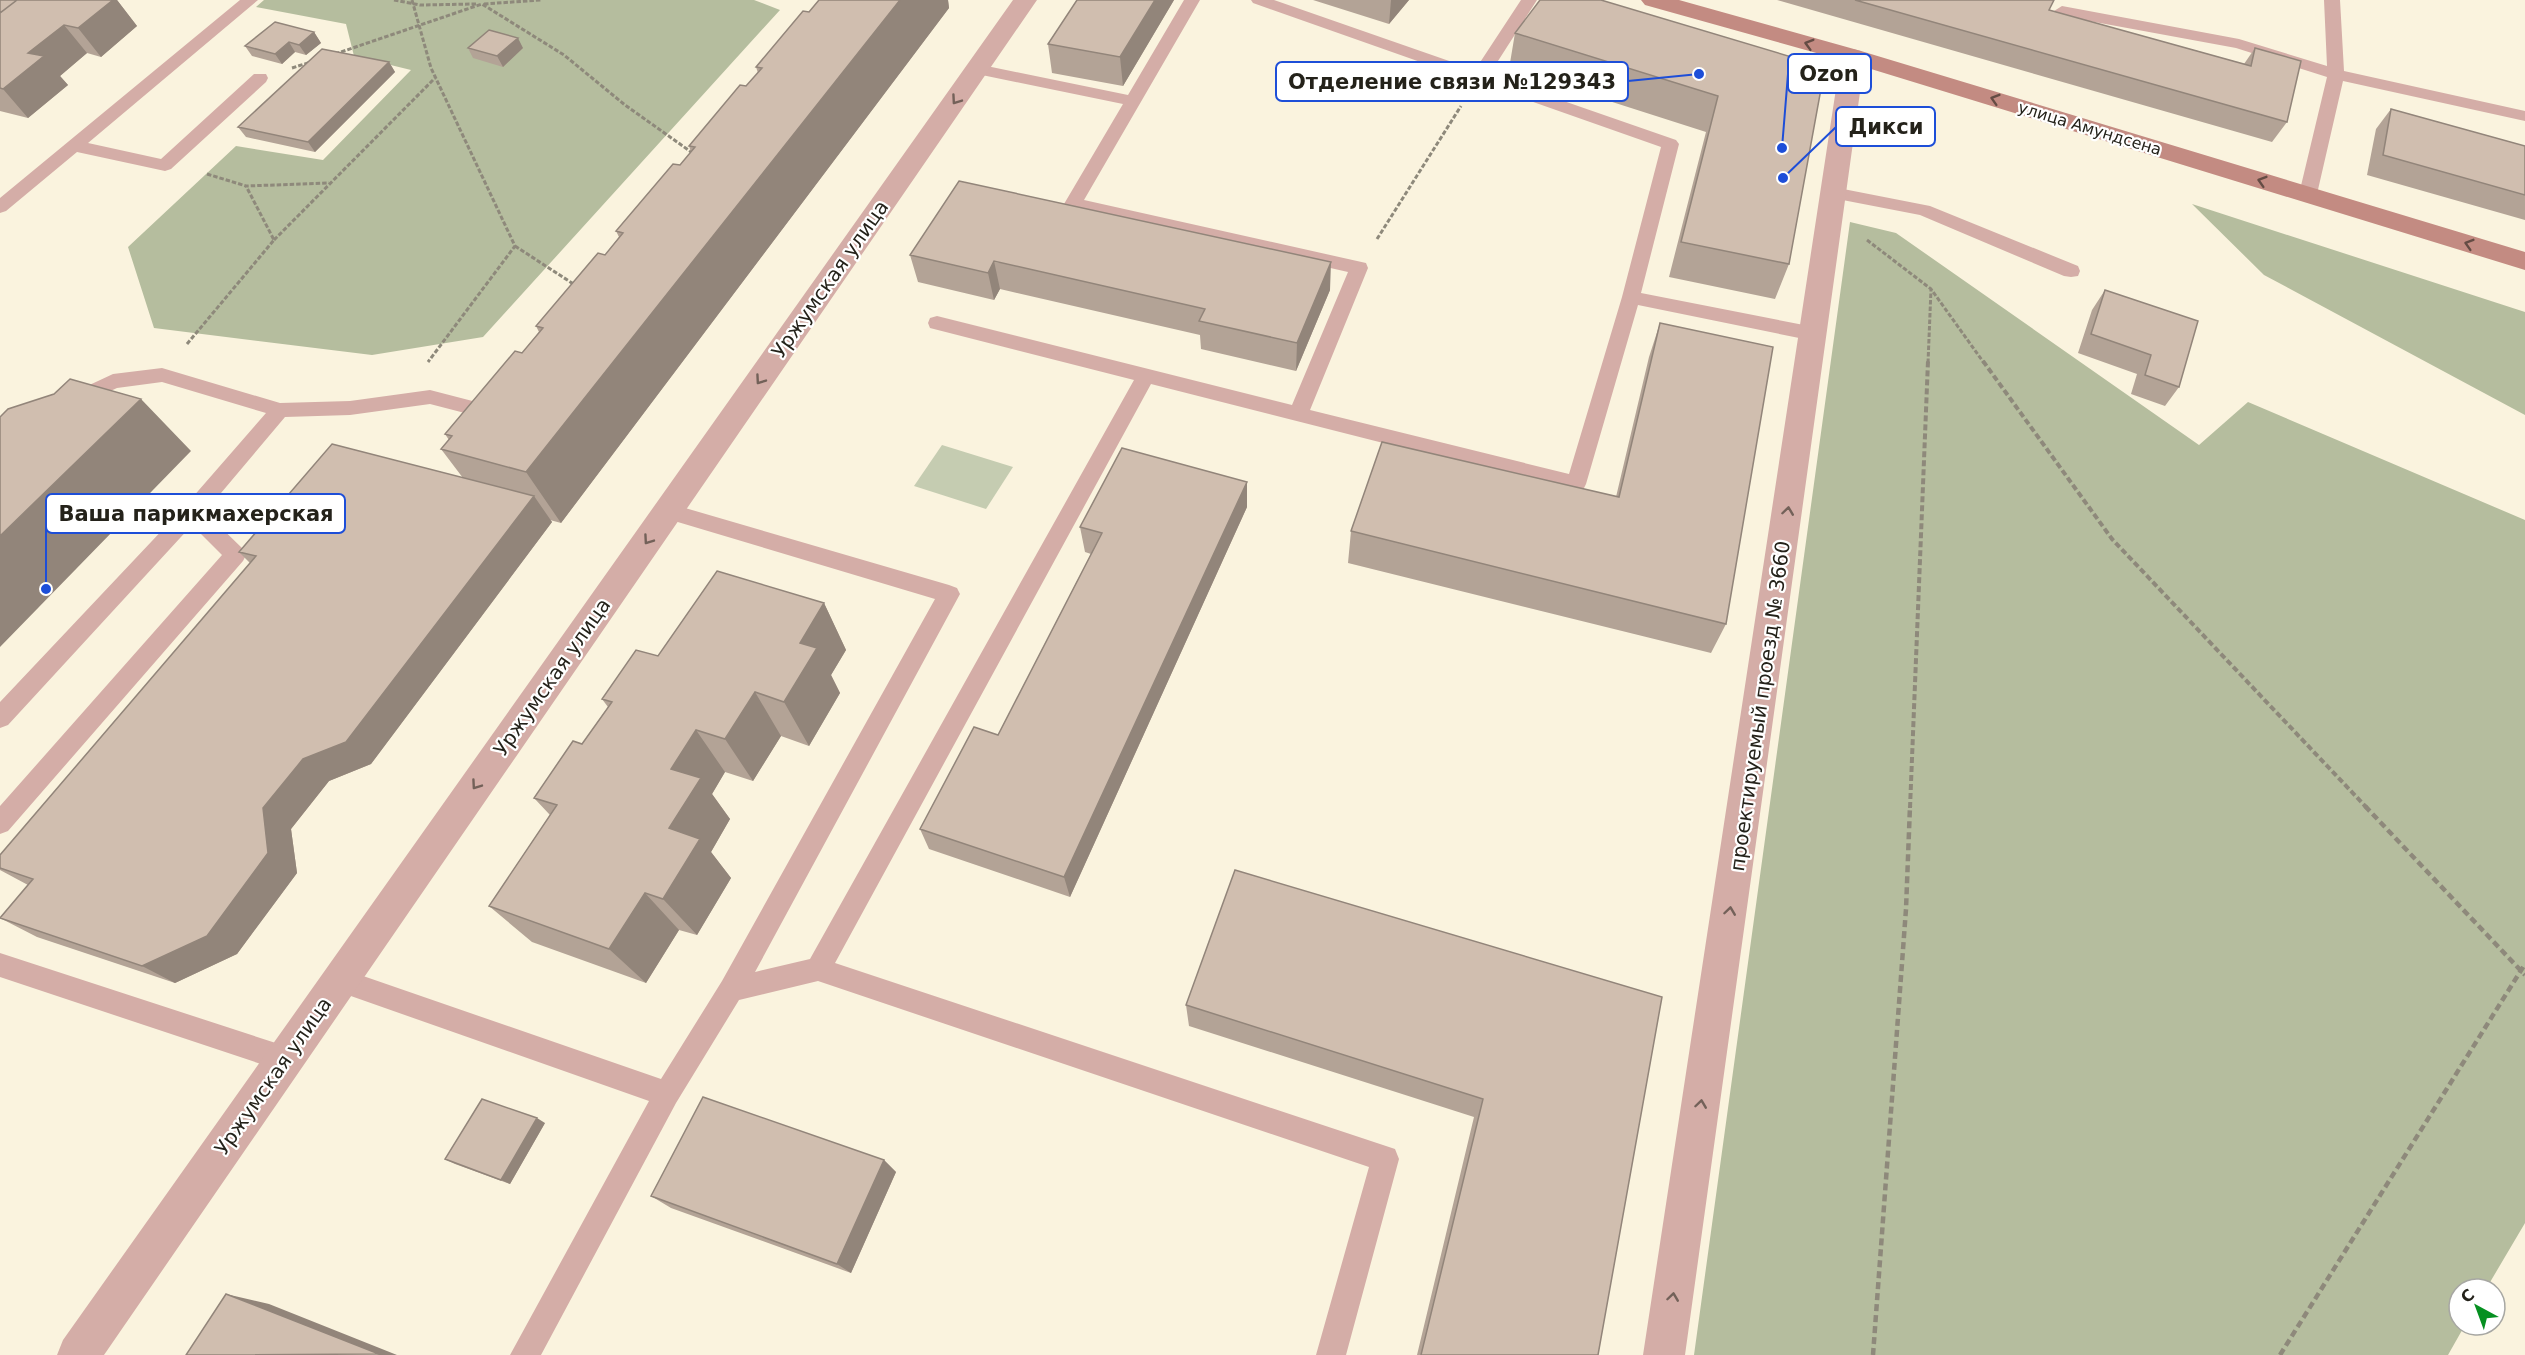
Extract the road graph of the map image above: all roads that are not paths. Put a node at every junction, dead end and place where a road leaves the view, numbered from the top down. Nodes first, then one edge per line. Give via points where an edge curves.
1 (250, 0) edge
2 (1192, 0) edge
3 (1259, 0) edge
4 (1529, 0) edge
5 (1653, 0) edge
6 (2332, 0) edge
7 (1021, 1) edge
8 (2062, 11) edge
9 (1854, 56) junction
10 (977, 69) junction
11 (2336, 74) junction
12 (1479, 77) junction
13 (260, 78) road end
14 (1134, 101) junction
15 (2525, 116) edge
16 (74, 146) junction
17 (2308, 194) junction
18 (0, 207) edge
19 (1831, 208) junction
20 (2525, 261) edge
21 (2071, 271) dead end
22 (1630, 297) junction
23 (937, 323) dead end
24 (1814, 334) junction
25 (1146, 376) junction
26 (504, 394) edge
27 (60, 408) edge
28 (280, 410) junction
29 (1298, 414) junction
30 (668, 511) junction
31 (192, 512) junction
32 (0, 718) edge
33 (0, 823) edge
34 (0, 965) edge
35 (818, 969) junction
36 (340, 980) junction
37 (731, 990) junction
38 (285, 1059) junction
39 (667, 1094) junction
40 (78, 1355) edge
41 (525, 1355) edge
42 (1331, 1355) edge
43 (1664, 1355) edge

1 - 16 lane
2 - 14 lane
3 - 12 lane
4 - 12 lane
9 -> 5 street, улица Амундсена
6 - 11 lane
7 - 10 street, Уржумская улица
8 - 11 lane via 2239,44
17 -> 9 street, улица Амундсена
9 - 19 street, проектируемый проезд № 3660
10 - 14 lane
10 -> 30 street, Уржумская улица
11 - 15 lane
11 - 17 lane
12 - 22 lane via 1670,144
13 - 16 lane via 165,165
14 - 29 lane via 1073,204 1359,268
16 - 18 lane
20 -> 17 street, улица Амундсена
19 - 21 lane via 1924,210
19 - 24 street, проектируемый проезд № 3660
22 - 24 lane
22 - 29 lane via 1576,484
23 - 25 lane
43 -> 24 street, проектируемый проезд № 3660
25 - 29 lane
25 - 35 lane
26 - 28 lane via 488,412 430,397 350,408
27 - 28 lane via 113,381 162,375
28 - 31 lane
30 -> 36 street, Уржумская улица
30 - 37 lane via 949,594
31 - 32 lane
31 - 33 lane via 235,555
34 - 38 lane
35 - 37 lane
35 - 42 lane via 1385,1159
36 - 38 street, Уржумская улица
36 - 39 lane
37 - 39 lane
38 - 40 street, Уржумская улица
39 - 41 lane

